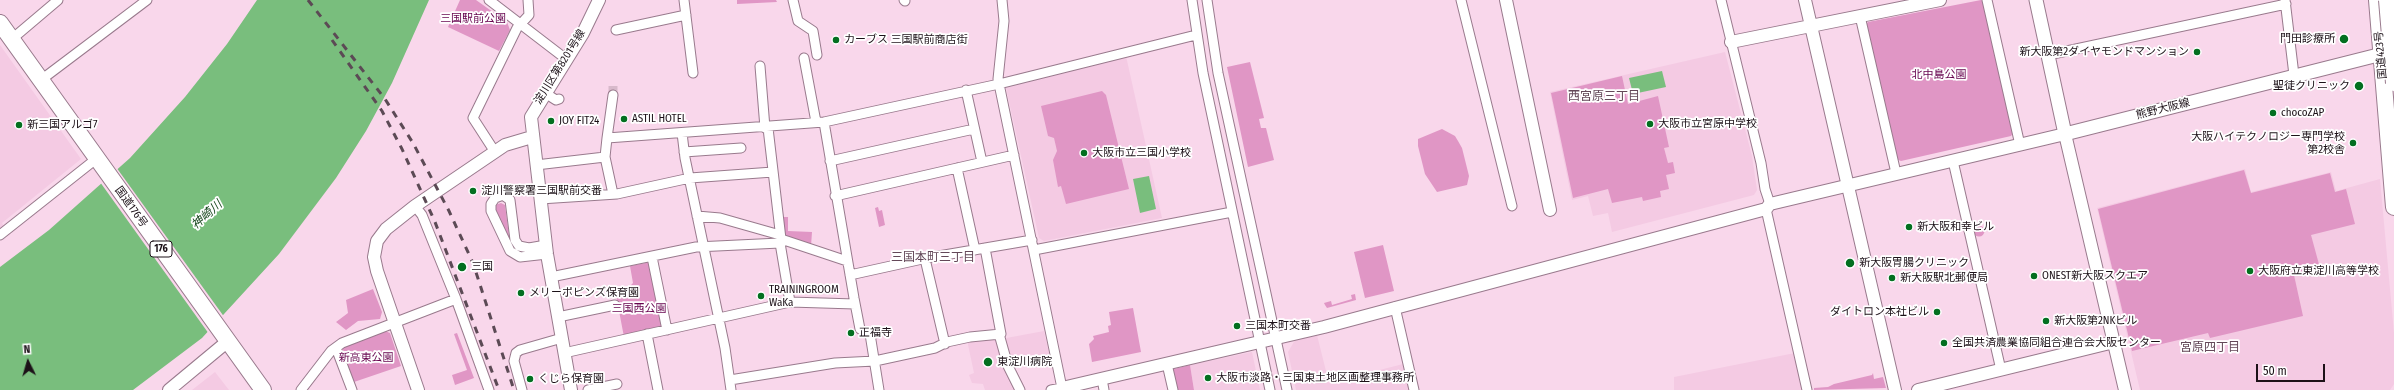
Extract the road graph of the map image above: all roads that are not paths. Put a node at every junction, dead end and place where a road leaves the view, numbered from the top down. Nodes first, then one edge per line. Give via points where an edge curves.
1 (58, 0) edge
2 (147, 0) edge
3 (489, 0) edge
4 (528, 0) edge
5 (599, 0) edge
6 (684, 0) edge
7 (793, 0) edge
8 (1002, 0) edge
9 (1192, 0) edge
10 (1207, 0) edge
11 (1461, 0) edge
12 (1506, 0) edge
13 (1721, 0) edge
14 (1805, 0) edge
15 (1940, 0) edge
16 (1987, 0) edge
17 (2036, 0) edge
18 (2377, 0) edge
19 (2387, 0) edge
20 (2285, 2) edge
21 (686, 15) junction
22 (1860, 16) junction
23 (0, 23) edge
24 (519, 25) junction
25 (1811, 26) junction
26 (616, 30) dead end
27 (1212, 34) junction
28 (1197, 36) junction
29 (12, 39) junction
30 (1731, 42) junction
31 (2387, 53) edge
32 (817, 55) dead end
33 (2048, 55) junction
34 (804, 58) dead end
35 (566, 59) junction
36 (760, 66) dead end
37 (693, 73) dead end
38 (2294, 75) junction
39 (41, 80) junction
40 (2394, 82) edge
41 (999, 84) junction
42 (966, 90) junction
43 (545, 93) junction
44 (613, 95) tunnel mouth
45 (559, 100) dead end
46 (1226, 109) junction
47 (1211, 112) junction
48 (820, 122) junction
49 (766, 128) junction
50 (974, 129) junction
51 (682, 133) junction
52 (2065, 134) junction
53 (532, 137) junction
54 (607, 138) junction
55 (2020, 145) junction
56 (741, 148) dead end
57 (495, 152) junction
58 (684, 152) junction
59 (1014, 155) junction
60 (606, 157) junction
61 (1953, 160) junction
62 (98, 161) junction
63 (830, 161) junction
64 (982, 162) junction
65 (536, 165) junction
66 (956, 168) junction
67 (773, 172) junction
68 (1896, 173) junction
69 (690, 178) junction
70 (1849, 185) junction
71 (613, 194) junction
72 (836, 196) junction
73 (540, 199) junction
74 (415, 206) junction
75 (1512, 206) dead end
76 (1768, 207) junction
77 (2394, 207) edge
78 (1248, 210) junction
79 (1550, 210) dead end
80 (1232, 213) junction
81 (697, 216) junction
82 (0, 236) edge
83 (780, 239) junction
84 (1032, 240) junction
85 (703, 248) junction
86 (985, 248) junction
87 (547, 250) junction
88 (975, 250) junction
89 (1034, 250) junction
90 (652, 257) junction
91 (925, 259) junction
92 (848, 261) junction
93 (850, 275) junction
94 (551, 277) junction
95 (456, 299) junction
96 (790, 302) junction
97 (855, 304) junction
98 (615, 305) dead end
99 (1395, 307) junction
100 (558, 317) junction
101 (718, 318) junction
102 (395, 323) junction
103 (667, 330) junction
104 (647, 334) junction
105 (999, 334) junction
106 (226, 338) junction
107 (562, 338) junction
108 (1276, 339) junction
109 (2114, 342) junction
110 (1260, 343) junction
111 (945, 344) junction
112 (336, 348) junction
113 (564, 353) junction
114 (875, 360) junction
115 (1167, 364) junction
116 (2001, 370) junction
117 (730, 380) junction
118 (617, 384) dead end
119 (1103, 384) edge
120 (1058, 389) edge
121 (169, 390) edge
122 (263, 390) edge
123 (301, 390) edge
124 (352, 390) edge
125 (418, 390) edge
126 (489, 390) edge
127 (522, 390) edge
128 (572, 390) edge
129 (588, 390) edge
130 (658, 390) edge
131 (731, 390) edge
132 (879, 390) edge
133 (1020, 390) edge
134 (1173, 390) edge
135 (1270, 390) edge
136 (1287, 390) edge
137 (1414, 390) edge
138 (1807, 390) edge
139 (1896, 390) edge
140 (1918, 390) edge
141 (2126, 390) edge

1 - 29 street
2 - 39 street
3 - 24 street
4 - 24 street via 529,15
5 - 35 street, 淀川区第8201号線
6 - 21 street
7 - 32 street via 798,21 813,32
8 - 41 street via 1004,21
9 - 28 street
10 - 27 street
11 - 75 street
12 - 79 street
13 - 30 street
14 - 25 street
15 - 22 street
16 - 55 street
17 - 33 main road
18 - 31 highway, 国道423号
19 - 40 highway, bridge
20 - 33 street
20 - 38 street
21 - 26 street
21 - 37 street
22 - 25 street
22 - 68 street
23 - 29 highway, 国道176号 / 176
24 - 35 street
24 - 57 street via 474,118
25 - 30 street
25 - 70 street
27 - 28 street
27 - 46 street
28 - 41 street
28 - 47 street
29 - 39 highway, 国道176号 / 176
30 - 76 street via 1761,164
31 - 38 main road, 熊野大阪線
31 - 77 highway, 国道423号
33 - 52 main road
34 - 48 street
35 - 43 street, 淀川区第8201号線
36 - 49 street
38 - 52 main road, 熊野大阪線
39 - 62 highway, 国道176号 / 176
41 - 42 street
41 - 59 street
42 - 48 street
42 - 50 street
43 - 45 street
43 - 53 street, 淀川区第8201号線 via 532,112
44 - 54 street
46 - 47 street via 1221,106
46 - 78 street
47 - 80 street
48 - 49 street
48 - 63 street
49 - 51 street
49 - 67 street
50 - 63 street
50 - 64 street
51 - 54 street
51 - 58 street
52 - 55 street
52 - 109 street
53 - 57 street via 508,144
53 - 65 street, 淀川区第8201号線
54 - 60 street
55 - 61 street
56 - 58 street
57 - 74 street
58 - 69 street
59 - 64 street
59 - 84 street
60 - 65 street
60 - 71 street
61 - 68 street
61 - 116 street
62 - 82 street
62 - 106 highway, 国道176号 / 176
63 - 72 street
64 - 66 street
65 - 73 street, 淀川区第8201号線
66 - 72 street
66 - 88 street
67 - 69 street
67 - 83 street
68 - 70 street
69 - 71 street
69 - 81 street
70 - 76 street
70 - 139 street
71 - 73 street
72 - 92 street
73 - 87 street, 淀川区第8201号線
74 - 95 street via 422,215
74 - 102 street via 383,232 374,251 377,271
76 - 99 street
76 - 138 street
78 - 80 street
78 - 108 street
80 - 89 street
80 - 110 street
81 - 83 street via 720,218
81 - 85 street
83 - 85 street
83 - 92 street
83 - 96 street
84 - 86 street
84 - 89 street
85 - 90 street
85 - 101 street
86 - 88 street
86 - 105 street
87 - 87 street via 520,257 510,251 491,211 491,204 495,198 503,195 510,200 515,240 520,246
87 - 94 street, 淀川区第8201号線
88 - 91 street
89 - 120 street
90 - 94 street
90 - 103 street
91 - 93 street
91 - 111 street
92 - 93 street
93 - 97 street
94 - 100 street, 淀川区第8201号線
95 - 102 street
95 - 126 street
96 - 97 street
96 - 101 street
97 - 114 street via 860,329 870,334
98 - 100 street
99 - 108 street
99 - 137 street
100 - 107 street, 淀川区第8201号線
101 - 103 street
101 - 117 street
102 - 112 street via 342,343
102 - 125 street
103 - 104 street
104 - 113 street
104 - 130 street
105 - 111 street via 970,337
105 - 133 street via 1008,366
106 - 121 street
106 - 122 highway, 国道176号 / 176
107 - 113 street, 淀川区第8201号線
107 - 127 street via 516,353 514,361
108 - 110 street
108 - 136 street
109 - 116 street
109 - 141 street
110 - 115 street
110 - 135 street
111 - 114 street
112 - 123 street
112 - 124 street
113 - 128 street, 淀川区第8201号線
114 - 117 street via 835,363
114 - 132 street
115 - 119 street
115 - 134 street
116 - 140 street
117 - 131 street
118 - 129 street
119 - 120 street

